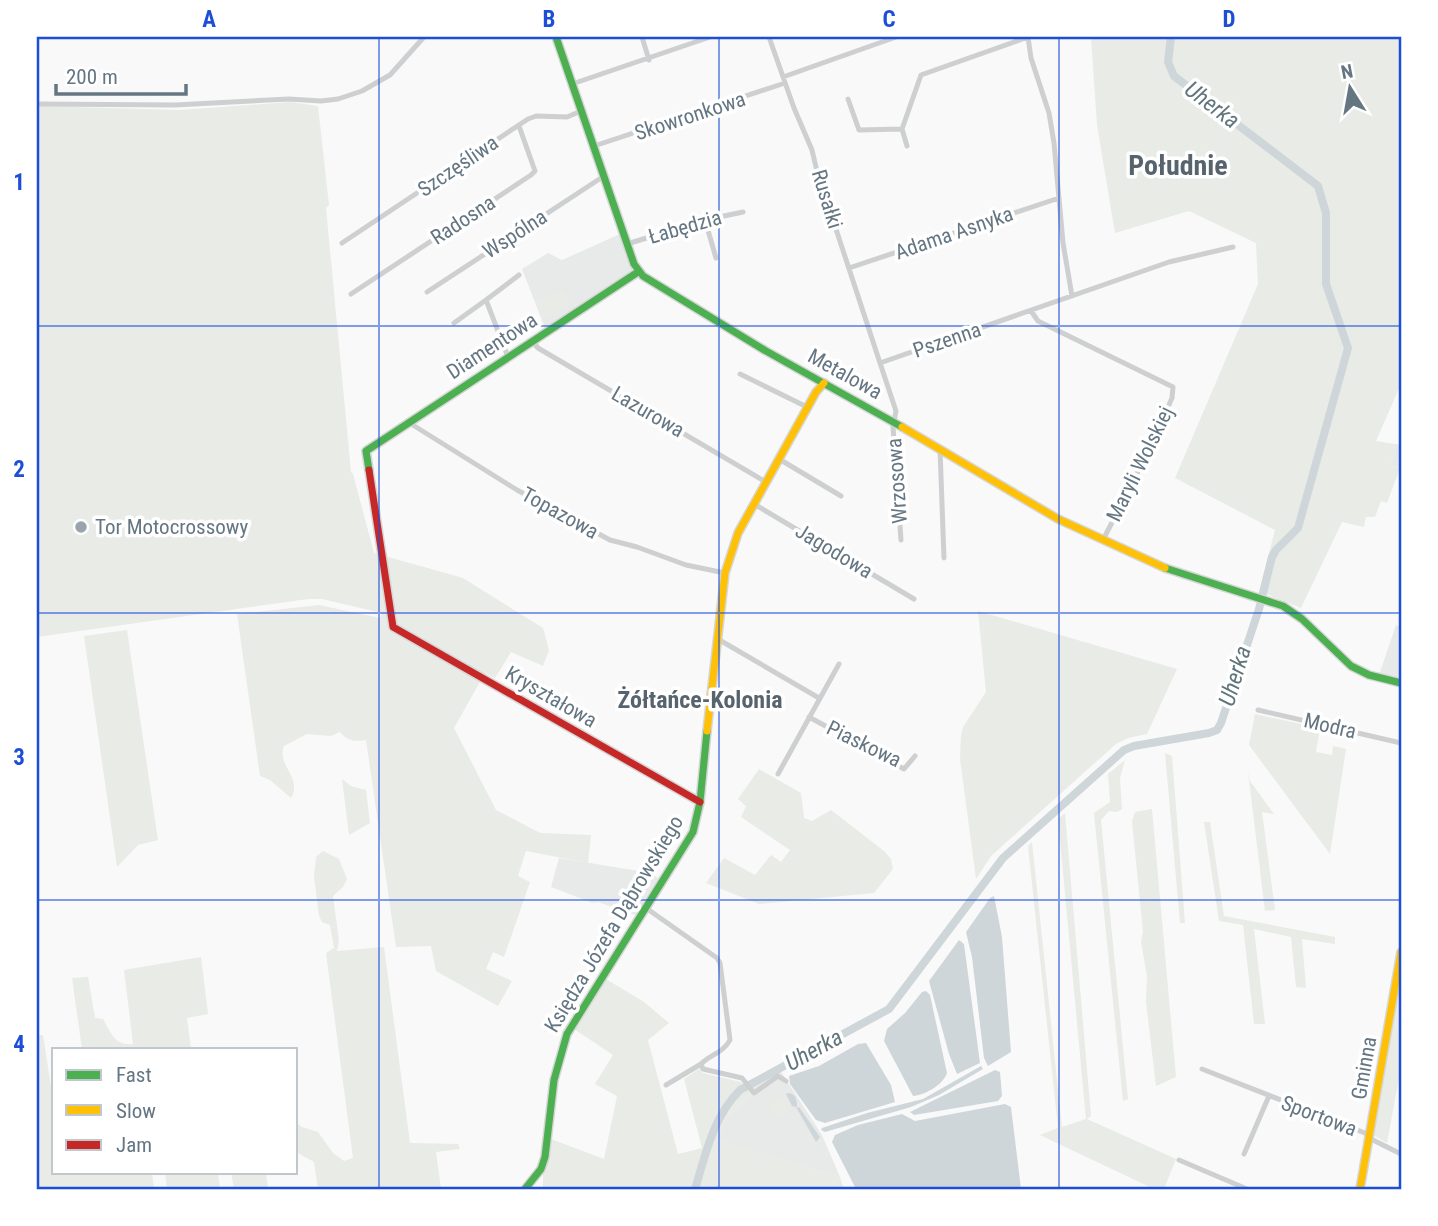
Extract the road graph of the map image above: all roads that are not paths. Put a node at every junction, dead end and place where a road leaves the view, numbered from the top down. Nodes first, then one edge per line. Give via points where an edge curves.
1 (424, 37) edge
2 (556, 37) edge
3 (642, 37) edge
4 (710, 37) edge
5 (769, 37) edge
6 (896, 37) edge
7 (1028, 37) edge
8 (694, 40) edge
9 (649, 60) junction
10 (784, 80) junction
11 (572, 84) junction
12 (848, 99) dead end
13 (37, 104) edge
14 (581, 111) junction
15 (519, 125) junction
16 (902, 129) junction
17 (594, 146) junction
18 (907, 146) dead end
19 (604, 176) junction
20 (1059, 198) junction
21 (743, 212) dead end
22 (705, 220) junction
23 (342, 243) dead end
24 (627, 244) junction
25 (1233, 247) dead end
26 (716, 258) dead end
27 (849, 268) junction
28 (638, 272) junction
29 (519, 275) dead end
30 (427, 292) dead end
31 (351, 294) dead end
32 (1072, 296) junction
33 (486, 300) junction
34 (1031, 311) junction
35 (454, 323) dead end
36 (532, 341) junction
37 (508, 356) junction
38 (880, 363) junction
39 (740, 374) dead end
40 (812, 376) junction
41 (819, 391) junction
42 (808, 408) junction
43 (408, 422) junction
44 (894, 422) junction
45 (940, 449) junction
46 (779, 459) junction
47 (766, 482) junction
48 (841, 496) dead end
49 (754, 504) junction
50 (901, 540) dead end
51 (1103, 541) junction
52 (944, 558) dead end
53 (725, 573) junction
54 (914, 599) dead end
55 (391, 618) joint
56 (716, 638) junction
57 (839, 664) dead end
58 (1401, 683) edge
59 (819, 698) junction
60 (1258, 710) dead end
61 (809, 717) junction
62 (1401, 743) edge
63 (915, 756) dead end
64 (778, 774) dead end
65 (700, 802) junction
66 (646, 908) junction
67 (1401, 952) edge
68 (701, 1064) junction
69 (1202, 1069) dead end
70 (786, 1081) dead end
71 (666, 1085) dead end
72 (1269, 1096) junction
73 (1369, 1137) junction
74 (1244, 1154) dead end
75 (1401, 1154) edge
76 (1179, 1160) dead end
77 (525, 1189) edge
78 (1247, 1189) edge
79 (1360, 1189) edge

1 - 13 street via 390,75 362,92 338,99
2 - 11 street
3 - 9 street
4 - 8 street
5 - 10 street, Rusałki
6 - 10 street, Skowronkowa
7 - 16 street via 921,75
7 - 20 street via 1049,113
8 - 9 street
9 - 11 street
10 - 17 street, Skowronkowa
10 - 27 street, Rusałki via 812,150
11 - 14 street
12 - 16 street via 859,130
14 - 15 street, Szczęśliwa via 567,117 536,116
14 - 17 street
15 - 23 street, Szczęśliwa
15 - 31 street, Radosna via 535,171
16 - 18 street
17 - 19 street
19 - 24 street
19 - 30 street, Wspólna
20 - 27 street, Adama Asnyka
20 - 32 street
21 - 22 street, Łabędzia
22 - 24 street, Łabędzia
22 - 26 street
24 - 28 street
25 - 32 street, Pszenna via 1169,261
27 - 38 street, Rusałki
28 - 36 street, Diamentowa
28 - 40 street, Metalowa
29 - 33 street
32 - 34 street, Pszenna
33 - 35 street
33 - 37 street
34 - 38 street, Pszenna
34 - 51 street, Maryli Wolskiej via 1038,321 1173,387 1149,450
36 - 37 street, Diamentowa
36 - 47 street, Lazurowa
37 - 43 street, Diamentowa
38 - 44 street via 895,411
39 - 42 street
40 - 41 street, Metalowa
40 - 41 street
41 - 42 street, Księdza Józefa Dąbrowskiego
41 - 44 street, Metalowa via 835,389
42 - 46 street, Księdza Józefa Dąbrowskiego
43 - 53 street, Topazowa via 517,490 610,540
43 - 55 street, Diamentowa via 366,450
44 - 45 street, Metalowa
44 - 50 street, Wrzosowa
45 - 51 street, Metalowa
45 - 52 street
46 - 47 street, Księdza Józefa Dąbrowskiego
46 - 48 street
47 - 49 street, Księdza Józefa Dąbrowskiego
49 - 53 street, Księdza Józefa Dąbrowskiego
49 - 54 street, Jagodowa
51 - 58 street, Metalowa via 1296,613 1350,665
53 - 56 street, Księdza Józefa Dąbrowskiego
55 - 65 street, Kryształowa via 393,627
56 - 59 street, Piaskowa
56 - 65 street, Księdza Józefa Dąbrowskiego
57 - 59 street, Piaskowa
59 - 61 street, Piaskowa
60 - 62 street, Modra
61 - 63 street, Piaskowa via 904,768
61 - 64 street, Piaskowa
65 - 66 street, Księdza Józefa Dąbrowskiego via 693,832
66 - 68 street via 720,963 730,1040
66 - 77 street, Księdza Józefa Dąbrowskiego via 567,1034 554,1075 545,1157
67 - 73 street, Gminna
68 - 70 street via 703,1069 742,1078 754,1093 778,1076
68 - 71 street
69 - 72 street, Sportowa
72 - 73 street, Sportowa
72 - 74 street, Sportowa
73 - 75 street, Sportowa
73 - 79 street, Gminna
76 - 78 street

